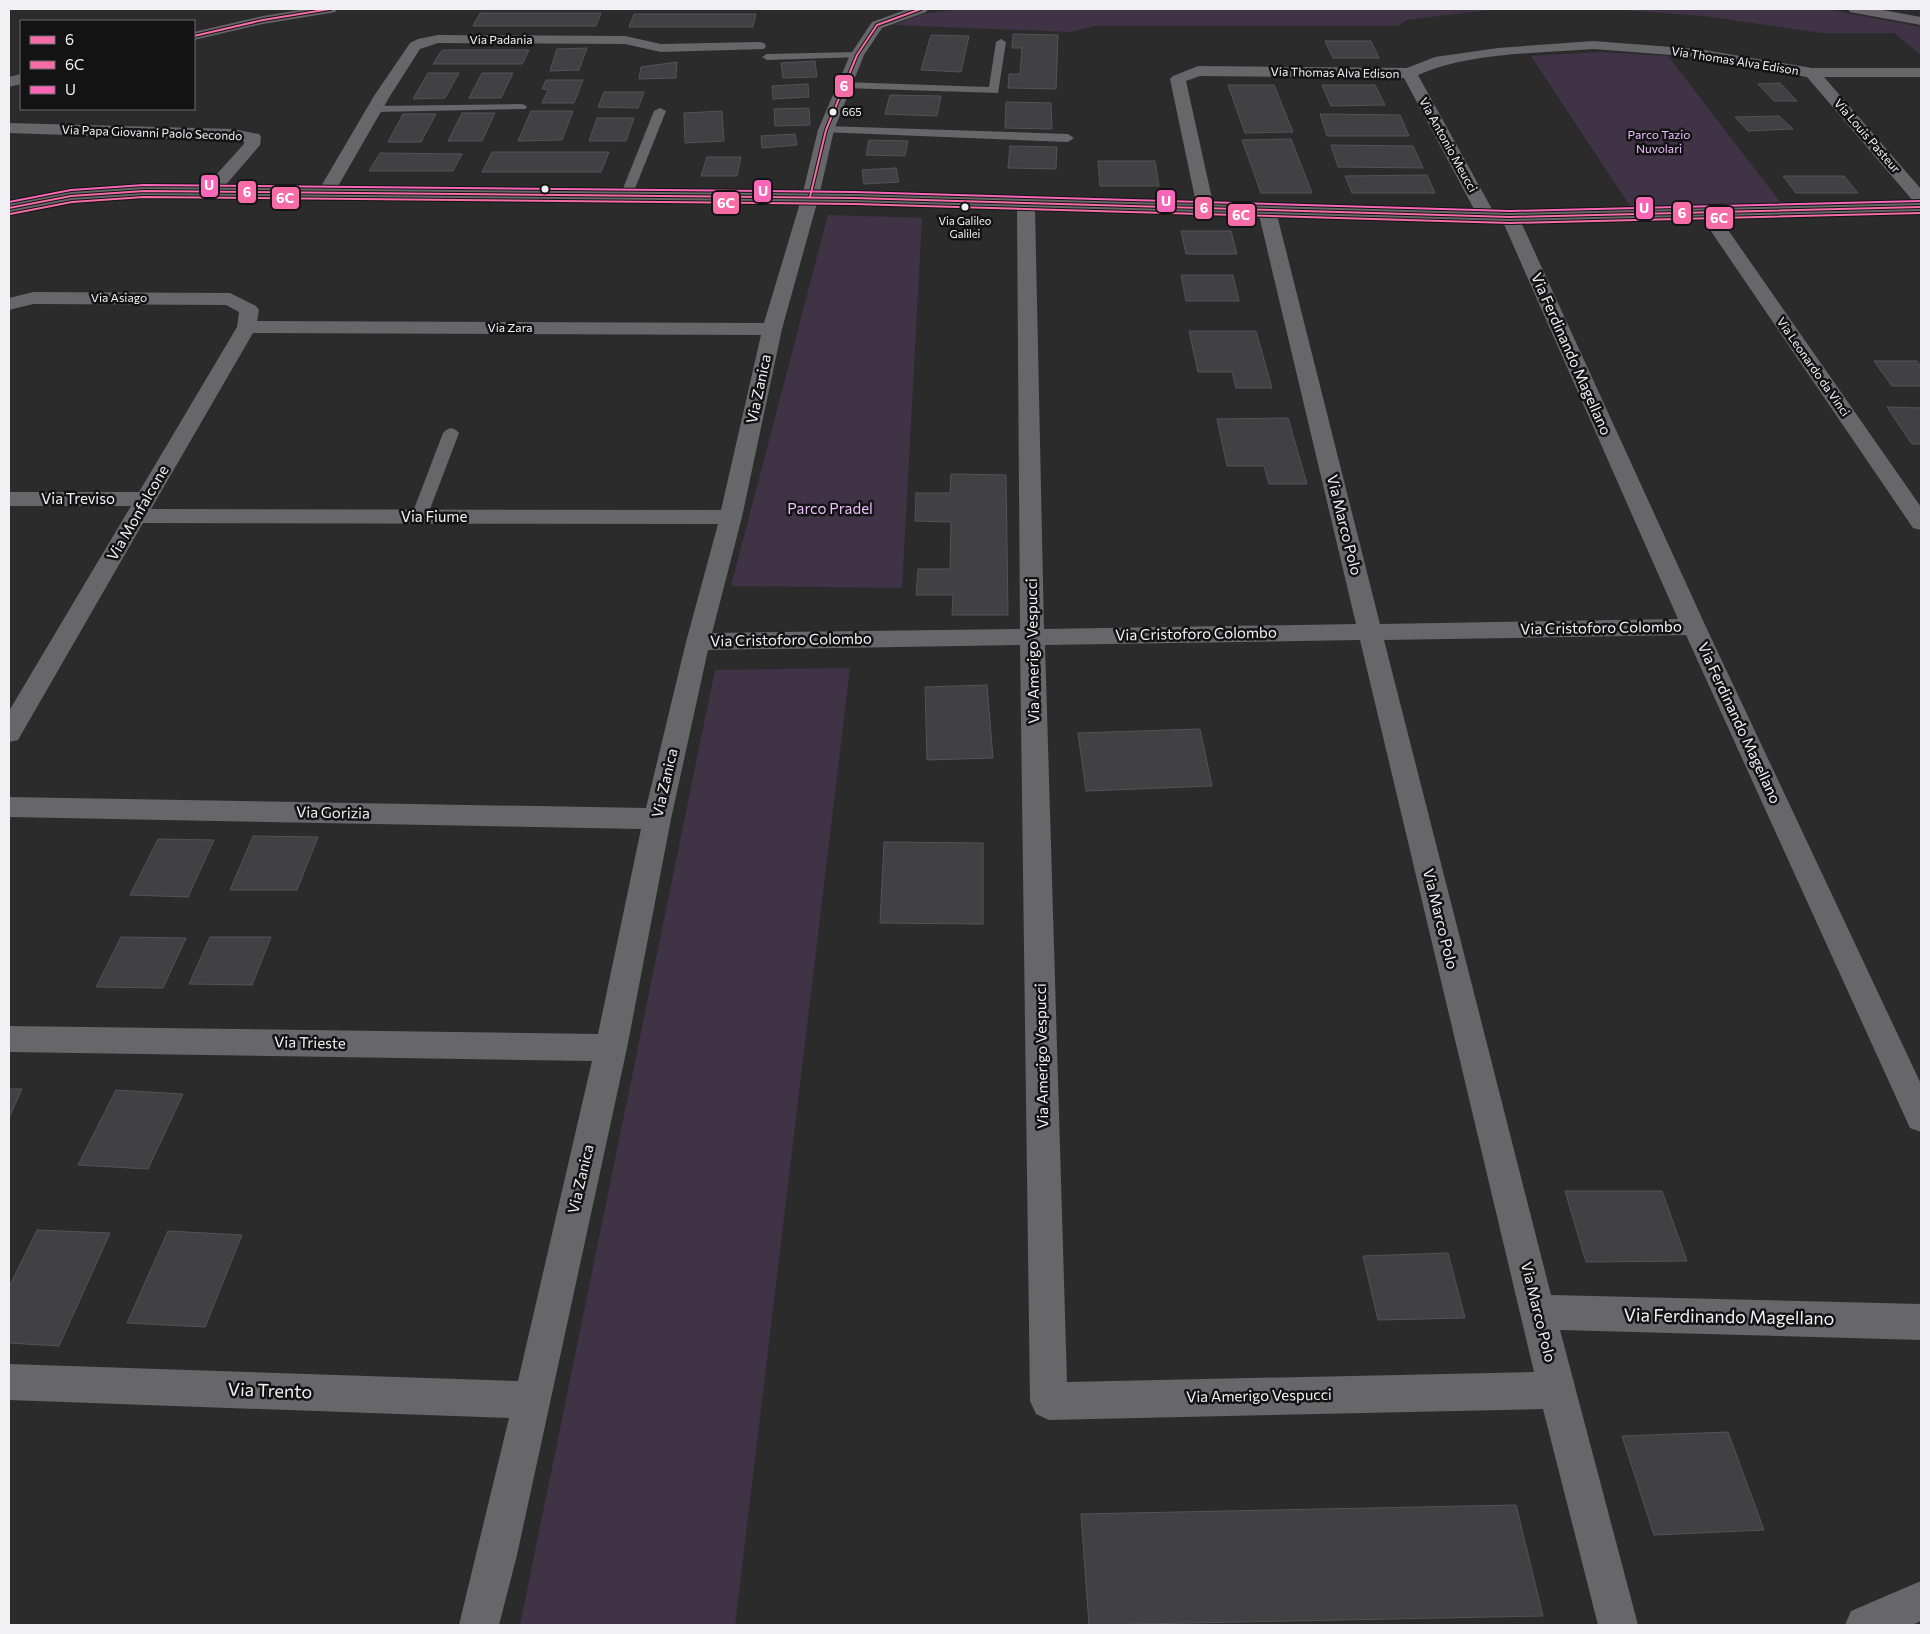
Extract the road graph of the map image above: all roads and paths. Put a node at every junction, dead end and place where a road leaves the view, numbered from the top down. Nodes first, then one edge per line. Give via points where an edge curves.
1 (330, 9) edge
2 (872, 9) edge
3 (921, 9) edge
4 (1855, 9) edge
5 (1921, 21) edge
6 (877, 25) junction
7 (195, 36) edge
8 (1001, 42) dead end
9 (763, 52) joint
10 (857, 55) junction
11 (1921, 72) edge
12 (1409, 73) junction
13 (1812, 73) junction
14 (843, 85) junction
15 (521, 107) dead end
16 (375, 109) junction
17 (660, 111) dead end
18 (9, 128) edge
19 (826, 130) junction
20 (1068, 138) dead end
21 (210, 192) junction
22 (325, 193) junction
23 (626, 196) junction
24 (810, 197) junction
25 (1921, 199) edge
26 (1026, 203) junction
27 (1921, 207) edge
28 (9, 208) edge
29 (1206, 209) junction
30 (1267, 211) junction
31 (1706, 211) junction
32 (1498, 216) junction
33 (9, 304) edge
34 (247, 327) junction
35 (772, 329) junction
36 (451, 433) dead end
37 (9, 499) edge
38 (142, 507) junction
39 (418, 517) junction
40 (731, 517) junction
41 (1921, 523) edge
42 (1694, 627) junction
43 (1370, 632) junction
44 (1032, 637) junction
45 (698, 642) junction
46 (20, 697) edge
47 (9, 733) edge
48 (9, 807) edge
49 (657, 819) junction
50 (9, 1039) edge
51 (611, 1048) junction
52 (1921, 1118) edge
53 (1537, 1312) junction
54 (1921, 1322) edge
55 (9, 1382) edge
56 (1558, 1390) junction
57 (532, 1400) junction
58 (1921, 1602) edge
59 (479, 1625) edge
60 (1618, 1625) edge
61 (1865, 1625) edge

1 - 7 main road
2 - 6 street
3 - 6 street
4 - 5 main road
6 - 10 street, Via Zanica
8 - 14 lane via 994,90
9 - 10 lane
9 - 16 street, Via Padania via 661,48 625,40 438,39 415,46
10 - 14 street, Via Zanica
11 - 13 street, Via Thomas Alva Edison
12 - 13 street, Via Thomas Alva Edison via 1435,62 1498,52 1593,45 1698,53
12 - 29 street, Via Thomas Alva Edison via 1198,71 1178,79
12 - 32 street, Via Antonio Meucci
13 - 25 street, Via Louis Pasteur
14 - 19 street, Via Zanica
15 - 16 lane
16 - 22 street, Via Padania
17 - 23 lane
18 - 21 street, Via Papa Giovanni Paolo Secondo via 253,137 252,145
19 - 20 lane
19 - 24 street, Via Zanica
21 - 22 street
21 - 28 street via 108,193 71,196
22 - 23 street
23 - 24 street
24 - 26 street
24 - 35 street, Via Zanica
26 - 29 street
26 - 44 street, Via Amerigo Vespucci
27 - 31 street
29 - 30 street
30 - 32 street
30 - 43 street, Via Marco Polo
31 - 32 street
31 - 41 street, Via Leonardo da Vinci
32 - 42 street, Via Ferdinando Magellano
33 - 34 street, Via Asiago via 33,298 230,299 249,310
34 - 35 street, Via Zara
34 - 38 street, Via Monfalcone
35 - 40 street, Via Zanica
36 - 39 lane
37 - 38 street, Via Treviso
38 - 39 street, Via Fiume
38 - 46 street, Via Monfalcone
39 - 40 street, Via Fiume
40 - 45 street, Via Zanica
42 - 43 street, Via Cristoforo Colombo
42 - 52 street, Via Ferdinando Magellano
43 - 44 street, Via Cristoforo Colombo
43 - 53 street, Via Marco Polo
44 - 45 street, Via Cristoforo Colombo
44 - 56 street, Via Amerigo Vespucci via 1049,1401
45 - 49 street, Via Zanica
46 - 47 street, Via Monfalcone
48 - 49 street, Via Gorizia
49 - 51 street, Via Zanica
50 - 51 street, Via Trieste
51 - 57 street, Via Zanica
53 - 54 street, Via Ferdinando Magellano
53 - 56 street, Via Marco Polo
55 - 57 street, Via Trento
56 - 60 street, Via Marco Polo
57 - 59 street, Via Zanica
58 - 61 street

